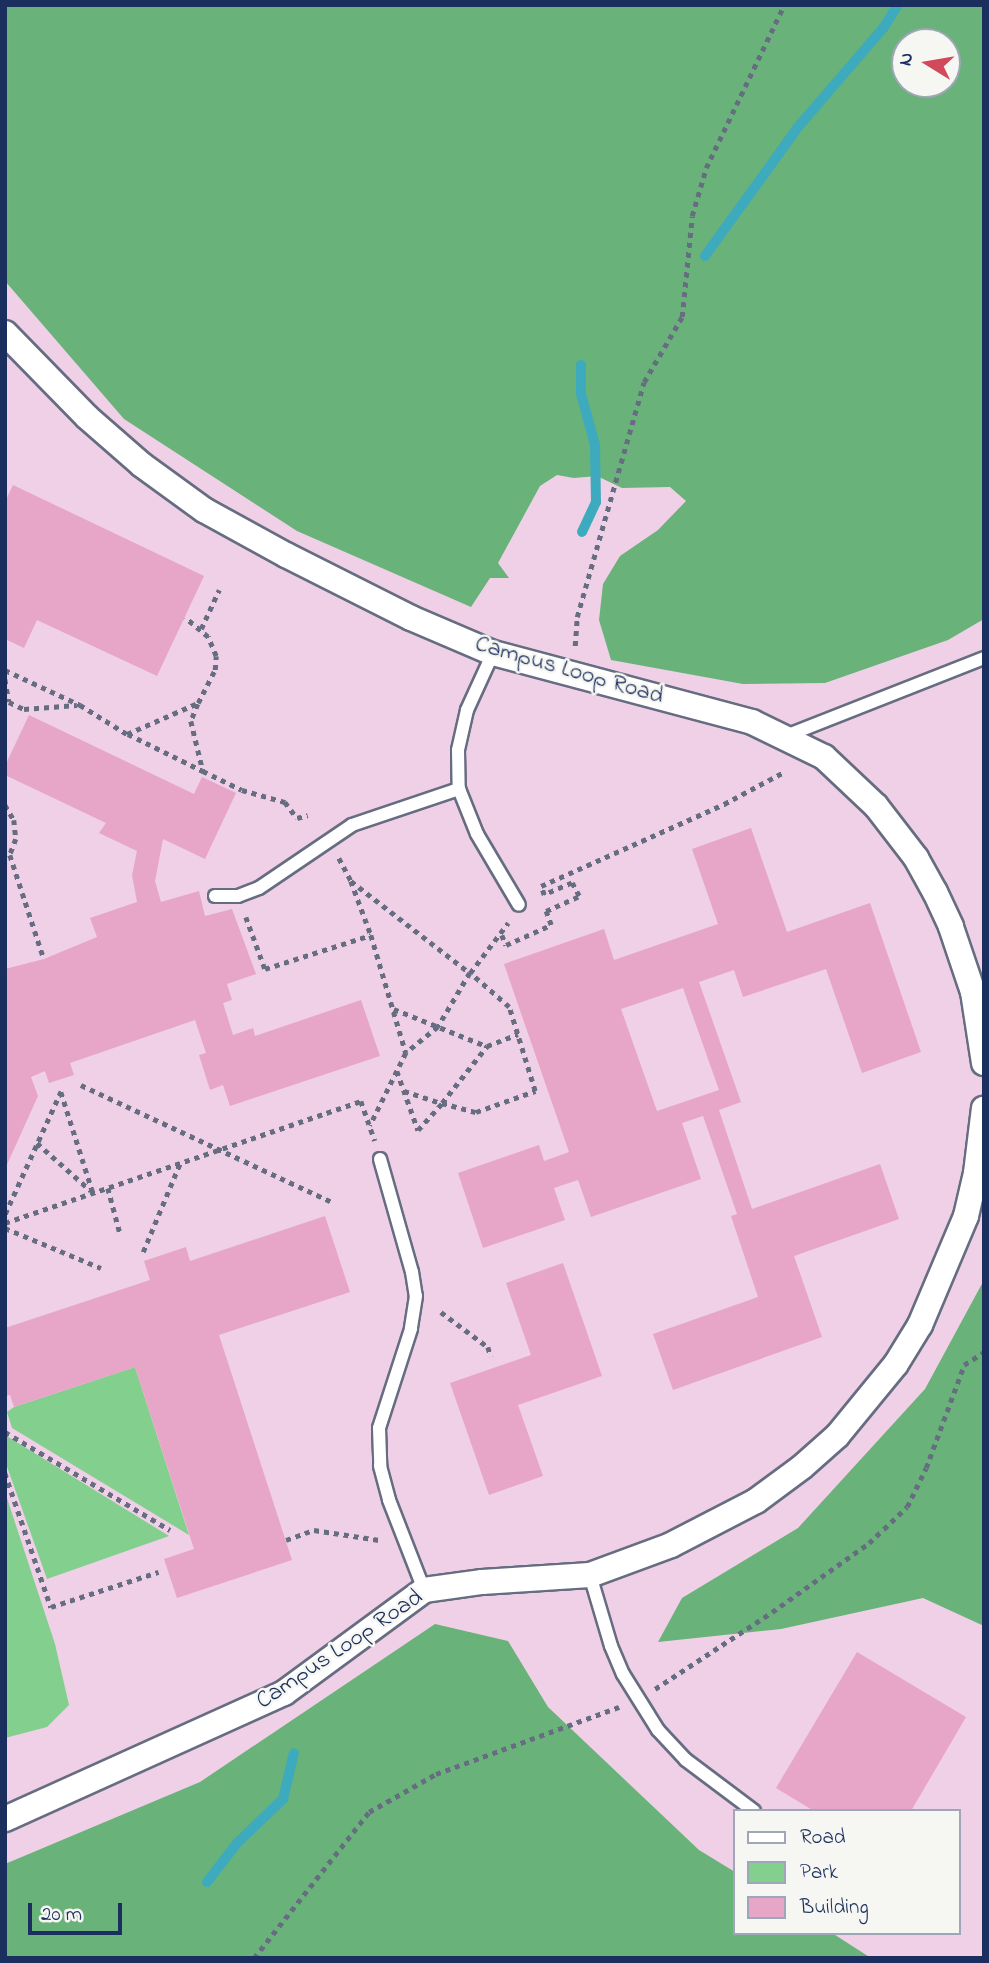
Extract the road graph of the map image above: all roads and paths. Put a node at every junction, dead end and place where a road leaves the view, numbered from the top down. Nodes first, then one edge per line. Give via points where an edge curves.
1 (784, 5) edge
2 (5, 333) edge
3 (219, 590) dead end
4 (185, 618) dead end
5 (201, 629) junction
6 (493, 653) junction
7 (984, 658) edge
8 (5, 670) edge
9 (574, 675) junction
10 (5, 679) edge
11 (198, 703) junction
12 (80, 705) junction
13 (127, 734) junction
14 (786, 736) junction
15 (203, 771) junction
16 (784, 772) dead end
17 (459, 789) junction
18 (5, 804) edge
19 (308, 814) dead end
20 (338, 857) dead end
21 (351, 881) junction
22 (215, 896) dead end
23 (238, 896) junction
24 (519, 905) dead end
25 (371, 935) junction
26 (44, 959) dead end
27 (470, 973) junction
28 (393, 1009) junction
29 (438, 1027) junction
30 (517, 1034) junction
31 (486, 1046) junction
32 (406, 1053) junction
33 (984, 1063) edge
34 (397, 1072) junction
35 (81, 1085) dead end
36 (404, 1091) junction
37 (442, 1103) junction
38 (984, 1108) edge
39 (370, 1126) junction
40 (37, 1143) junction
41 (220, 1149) junction
42 (380, 1159) joint
43 (180, 1163) junction
44 (108, 1188) junction
45 (93, 1193) junction
46 (332, 1202) dead end
47 (5, 1214) edge
48 (5, 1225) edge
49 (120, 1233) dead end
50 (143, 1252) dead end
51 (102, 1268) dead end
52 (441, 1312) dead end
53 (984, 1352) edge
54 (491, 1357) dead end
55 (5, 1432) edge
56 (5, 1473) edge
57 (170, 1530) dead end
58 (379, 1540) dead end
59 (286, 1541) dead end
60 (158, 1572) dead end
61 (590, 1575) junction
62 (424, 1590) junction
63 (638, 1700) junction
64 (751, 1809) edge
65 (5, 1819) edge
66 (254, 1958) edge

1 - 9 path via 706,168 692,216 682,317 644,382 577,617
2 - 6 street, Campus Loop Road via 88,417 142,465 204,510 411,618
3 - 5 path
4 - 5 path
5 - 11 path via 213,646 215,670
6 - 9 street, Campus Loop Road
6 - 17 lane via 467,710 457,750
7 - 14 lane
8 - 12 path
9 - 14 street, Campus Loop Road via 720,712
10 - 12 path via 9,702 24,709
11 - 13 path
11 - 15 path via 191,721
12 - 13 path
13 - 15 path
14 - 33 street, Campus Loop Road via 824,757 853,783 916,858 963,959
15 - 19 path via 242,790 285,802 297,818
16 - 27 path via 541,886 544,895 572,883 579,896 546,911 551,925 506,945 502,934
17 - 23 lane via 352,825 259,888
17 - 24 lane via 477,834
18 - 26 path via 14,820 16,839 10,855
20 - 21 path
21 - 25 path
21 - 27 path
22 - 23 lane
23 - 25 path via 265,969
25 - 28 path
27 - 29 path
27 - 30 path via 509,1007
28 - 29 path
28 - 32 path
29 - 31 path
29 - 32 path
30 - 31 path
30 - 37 path via 535,1091 476,1112
31 - 37 path
32 - 34 path
34 - 36 path
34 - 39 path
35 - 41 path
36 - 37 path
36 - 37 path via 418,1130
38 - 61 street, Campus Loop Road via 976,1173 952,1256 920,1325 866,1403 802,1468 756,1501 671,1545
39 - 41 path via 361,1101
39 - 42 path
40 - 45 path
40 - 45 path via 61,1091
40 - 47 path
41 - 43 path
41 - 46 path
42 - 62 lane via 416,1296 411,1329 379,1428 380,1466
43 - 44 path
43 - 50 path
44 - 45 path
44 - 49 path
45 - 48 path
48 - 51 path
52 - 54 path via 488,1347
53 - 63 path via 964,1365 907,1507 837,1566
55 - 57 path
56 - 60 path via 51,1607
58 - 59 path via 314,1530
61 - 62 street, Campus Loop Road
61 - 63 lane via 611,1646
62 - 65 street, Campus Loop Road via 284,1693
63 - 64 lane via 686,1760
63 - 66 path via 436,1774 369,1812

